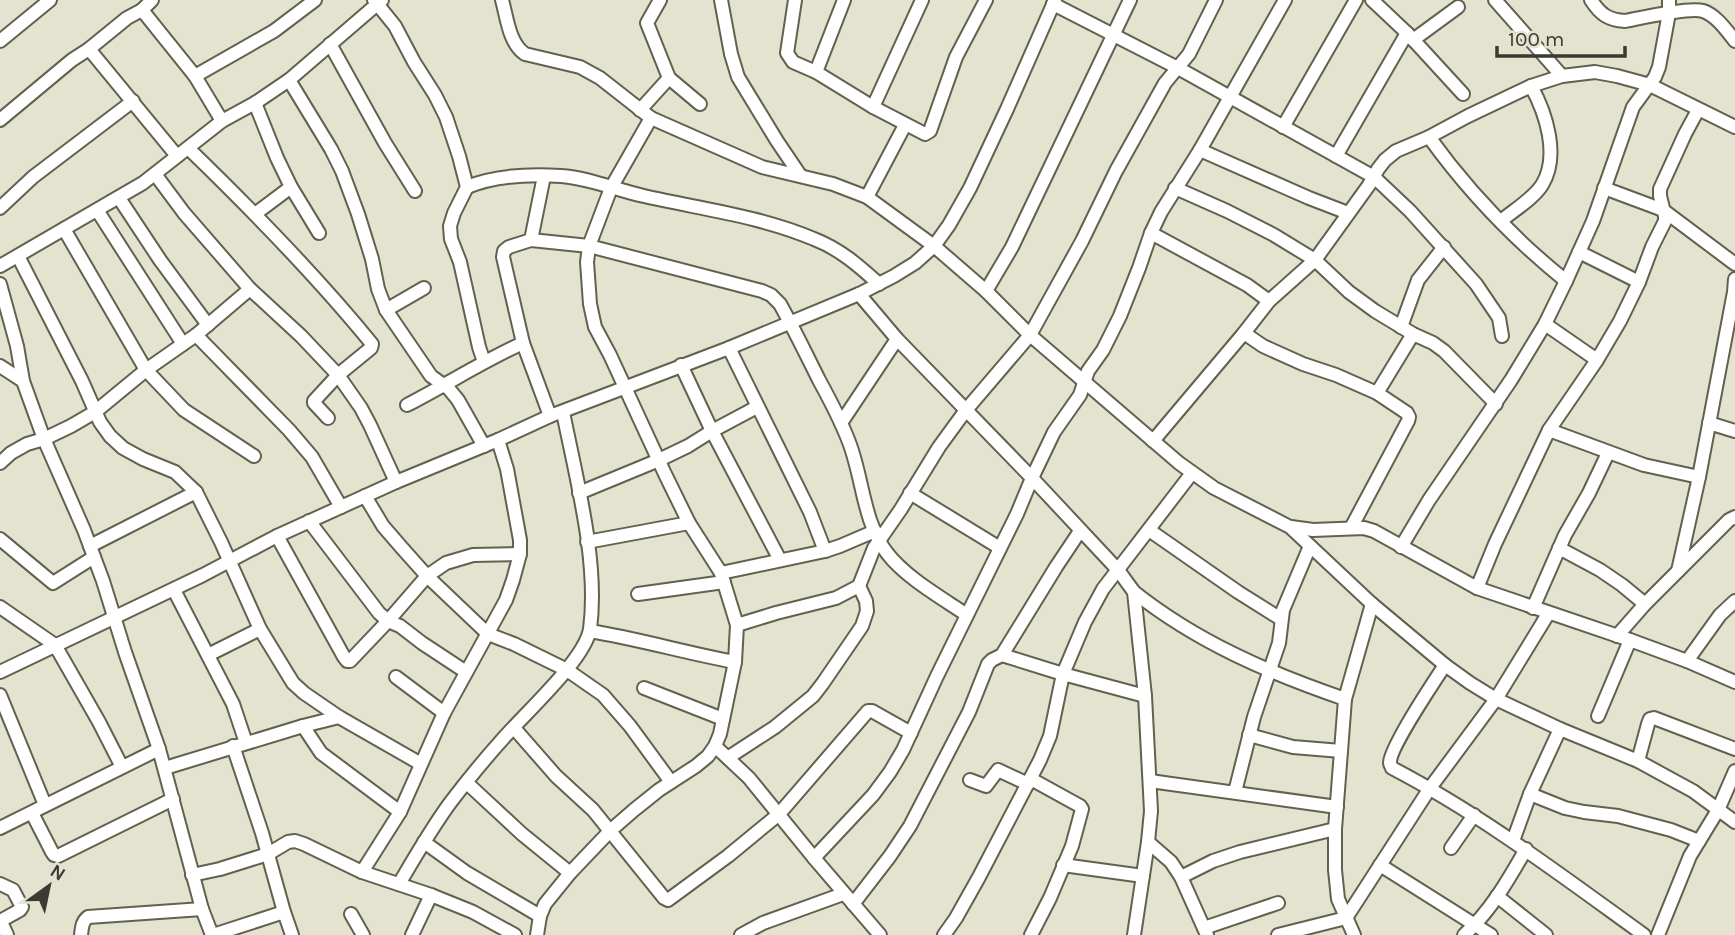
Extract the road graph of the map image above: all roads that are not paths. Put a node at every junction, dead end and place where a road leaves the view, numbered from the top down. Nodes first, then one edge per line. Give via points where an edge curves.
1 (50, 0) edge
2 (152, 0) edge
3 (314, 0) edge
4 (502, 0) edge
5 (660, 0) edge
6 (721, 0) edge
7 (795, 0) edge
8 (844, 0) edge
9 (922, 0) edge
10 (986, 0) edge
11 (1130, 0) edge
12 (1216, 0) edge
13 (1285, 0) edge
14 (1356, 0) edge
15 (1372, 0) edge
16 (1495, 0) edge
17 (1591, 0) edge
18 (1713, 0) edge
19 (378, 1) edge
20 (1054, 2) edge
21 (1386, 5) edge
22 (1669, 6) edge
23 (1458, 7) dead end
24 (142, 10) junction
25 (1701, 10) junction
26 (1113, 35) junction
27 (1410, 36) junction
28 (0, 41) edge
29 (1735, 41) edge
30 (330, 44) junction
31 (89, 49) junction
32 (1178, 68) junction
33 (816, 72) junction
34 (195, 76) junction
35 (1562, 76) junction
36 (669, 78) junction
37 (289, 80) junction
38 (1650, 85) junction
39 (1531, 86) junction
40 (1463, 94) dead end
41 (1229, 97) junction
42 (133, 101) junction
43 (255, 103) junction
44 (700, 104) dead end
45 (873, 107) junction
46 (1698, 110) junction
47 (645, 114) junction
48 (0, 120) edge
49 (222, 121) junction
50 (905, 125) junction
51 (1283, 127) junction
52 (1735, 127) edge
53 (1429, 137) junction
54 (1200, 150) junction
55 (183, 152) junction
56 (1336, 156) junction
57 (155, 174) junction
58 (800, 175) junction
59 (544, 176) junction
60 (1374, 177) junction
61 (291, 187) junction
62 (467, 187) junction
63 (611, 188) junction
64 (1175, 188) junction
65 (1604, 188) junction
66 (415, 191) dead end
67 (867, 197) junction
68 (119, 198) junction
69 (0, 208) edge
70 (97, 210) junction
71 (1663, 210) junction
72 (1348, 213) junction
73 (255, 214) junction
74 (1501, 221) junction
75 (64, 229) junction
76 (319, 233) dead end
77 (1151, 233) junction
78 (531, 240) junction
79 (589, 246) junction
80 (934, 246) junction
81 (1444, 247) junction
82 (1578, 252) junction
83 (19, 256) junction
84 (1315, 260) junction
85 (1735, 264) edge
86 (0, 266) edge
87 (1735, 279) edge
88 (1566, 281) junction
89 (1639, 282) junction
90 (0, 284) edge
91 (880, 284) junction
92 (424, 288) dead end
93 (250, 289) junction
94 (986, 291) junction
95 (1735, 293) edge
96 (859, 294) junction
97 (1269, 300) junction
98 (386, 310) junction
99 (790, 321) junction
100 (1545, 324) junction
101 (208, 325) junction
102 (1401, 327) junction
103 (1244, 333) junction
104 (1413, 334) junction
105 (196, 335) junction
106 (1031, 335) junction
107 (1502, 337) dead end
108 (897, 339) junction
109 (523, 343) junction
110 (183, 344) junction
111 (729, 348) junction
112 (1597, 360) junction
113 (484, 362) junction
114 (681, 365) junction
115 (0, 366) edge
116 (146, 370) junction
117 (338, 375) junction
118 (23, 380) junction
119 (1084, 382) junction
120 (445, 386) junction
121 (625, 388) junction
122 (1377, 393) junction
123 (1496, 404) junction
124 (407, 405) dead end
125 (757, 407) junction
126 (966, 410) junction
127 (95, 412) junction
128 (564, 412) junction
129 (550, 416) junction
130 (328, 418) dead end
131 (841, 423) junction
132 (1709, 423) junction
133 (1549, 430) junction
134 (712, 431) junction
135 (1735, 431) edge
136 (44, 439) junction
137 (498, 440) junction
138 (1153, 442) junction
139 (484, 446) junction
140 (1608, 453) junction
141 (254, 456) dead end
142 (659, 460) junction
143 (0, 463) edge
144 (1192, 473) junction
145 (1699, 477) junction
146 (1032, 478) junction
147 (396, 482) junction
148 (196, 492) junction
149 (579, 493) junction
150 (910, 493) junction
151 (365, 496) junction
152 (341, 507) junction
153 (1735, 517) edge
154 (309, 521) junction
155 (690, 523) junction
156 (1290, 527) junction
157 (1351, 528) junction
158 (1149, 530) junction
159 (1080, 531) junction
160 (877, 535) junction
161 (277, 536) junction
162 (0, 540) edge
163 (587, 542) junction
164 (1310, 546) junction
165 (1401, 547) junction
166 (1000, 548) junction
167 (1559, 548) junction
168 (92, 551) junction
169 (825, 551) junction
170 (520, 554) junction
171 (780, 560) junction
172 (229, 562) junction
173 (1118, 570) junction
174 (1678, 571) junction
175 (427, 576) junction
176 (722, 577) junction
177 (859, 586) junction
178 (1477, 588) junction
179 (174, 590) junction
180 (1134, 592) junction
181 (638, 594) dead end
182 (1735, 601) edge
183 (1372, 604) junction
184 (1645, 604) junction
185 (0, 607) edge
186 (1533, 608) junction
187 (1548, 614) junction
188 (967, 615) junction
189 (116, 617) junction
190 (1281, 620) junction
191 (388, 621) junction
192 (737, 625) junction
193 (260, 629) junction
194 (590, 631) junction
195 (488, 634) junction
196 (1617, 636) junction
197 (1630, 640) junction
198 (55, 645) junction
199 (208, 655) junction
200 (1002, 655) junction
201 (1687, 661) junction
202 (735, 662) junction
203 (1445, 665) junction
204 (567, 670) junction
205 (1270, 671) junction
206 (466, 672) junction
207 (0, 673) edge
208 (1063, 674) junction
209 (396, 677) dead end
210 (1735, 682) edge
211 (644, 688) dead end
212 (0, 695) edge
213 (1145, 696) junction
214 (1345, 699) junction
215 (1496, 699) junction
216 (444, 713) junction
217 (1598, 716) dead end
218 (340, 717) junction
219 (723, 719) junction
220 (303, 726) junction
221 (514, 728) junction
222 (1560, 729) junction
223 (911, 733) junction
224 (1249, 735) junction
225 (239, 744) junction
226 (715, 746) junction
227 (159, 749) junction
228 (1735, 749) edge
229 (1341, 751) junction
230 (729, 757) junction
231 (1638, 761) junction
232 (421, 764) junction
233 (122, 767) junction
234 (165, 768) junction
235 (1735, 771) edge
236 (970, 780) dead end
237 (1030, 781) junction
238 (1150, 781) junction
239 (671, 782) junction
240 (467, 783) junction
241 (1430, 788) junction
242 (1235, 792) junction
243 (1530, 794) junction
244 (173, 799) junction
245 (45, 805) junction
246 (1337, 807) junction
247 (1718, 810) junction
248 (400, 812) junction
249 (32, 813) junction
250 (779, 814) junction
251 (1474, 815) junction
252 (1735, 822) edge
253 (0, 828) edge
254 (1335, 829) junction
255 (611, 831) junction
256 (1513, 841) junction
257 (1699, 841) junction
258 (424, 842) junction
259 (1148, 842) junction
260 (1451, 848) dead end
261 (1525, 849) junction
262 (268, 854) junction
263 (814, 859) junction
264 (1063, 865) junction
265 (1380, 865) junction
266 (362, 872) junction
267 (570, 873) junction
268 (192, 875) junction
269 (1143, 876) junction
270 (1181, 877) junction
271 (0, 884) edge
272 (399, 884) junction
273 (844, 894) junction
274 (431, 895) junction
275 (1497, 896) junction
276 (1278, 903) dead end
277 (853, 904) junction
278 (202, 909) junction
279 (284, 912) junction
280 (351, 914) dead end
281 (540, 916) junction
282 (1346, 918) junction
283 (1475, 925) junction
284 (1205, 931) edge
285 (7, 935) edge
286 (82, 935) edge
287 (212, 935) edge
288 (292, 935) edge
289 (363, 935) edge
290 (412, 935) edge
291 (514, 935) edge
292 (537, 935) edge
293 (741, 935) edge
294 (880, 935) edge
295 (944, 935) edge
296 (1031, 935) edge
297 (1134, 935) edge
298 (1278, 935) edge
299 (1354, 935) edge
300 (1464, 935) edge
301 (1491, 935) edge
302 (1546, 935) edge
303 (1644, 935) edge
304 (1658, 935) edge

1 - 28 street
2 - 24 street
3 - 34 street via 274,31
4 - 47 street via 519,50 580,67
5 - 36 street via 647,23
6 - 58 street via 738,77
7 - 33 street via 788,54 793,62
8 - 33 street
9 - 45 street
10 - 50 street via 956,57 930,131 925,134
11 - 26 street
12 - 32 street
13 - 41 street
14 - 51 street
15 - 21 street
16 - 35 street
17 - 22 street via 1611,20 1625,21
18 - 25 street
19 - 30 street
19 - 62 street via 446,117
20 - 26 street
20 - 80 street via 970,188
21 - 27 street
22 - 25 street
22 - 38 street via 1659,67
23 - 27 street
24 - 31 street
24 - 34 street
25 - 29 street
26 - 32 street
26 - 94 street via 1012,247
27 - 40 street
27 - 56 street
30 - 37 street
30 - 66 street
31 - 42 street
31 - 48 street
32 - 41 street
32 - 106 street via 1159,94
33 - 45 street
34 - 49 street
35 - 38 street via 1595,72
35 - 39 street
36 - 44 street
36 - 47 street
37 - 43 street
37 - 98 street via 342,171
38 - 46 street
38 - 65 street via 1633,107
39 - 53 street
39 - 74 street via 1547,124 1548,167 1536,192
41 - 51 street
41 - 54 street
42 - 55 street
42 - 69 street
43 - 49 street
43 - 61 street
45 - 50 street
46 - 52 street
46 - 71 street via 1660,189
47 - 58 street via 762,167
47 - 63 street
49 - 55 street
50 - 67 street
51 - 56 street
53 - 60 street via 1396,151
53 - 74 street
54 - 64 street
54 - 72 street
55 - 57 street
55 - 73 street
56 - 60 street
57 - 68 street
57 - 93 street
58 - 67 street
59 - 62 street via 495,179
59 - 63 street
59 - 78 street
60 - 72 street
60 - 81 street
61 - 73 street
61 - 76 street
62 - 113 street via 450,226
63 - 79 street
63 - 91 street via 783,227 839,251
64 - 77 street
64 - 84 street via 1251,223
65 - 71 street
65 - 82 street
67 - 80 street
68 - 70 street
68 - 101 street
70 - 75 street
70 - 110 street
71 - 85 street
71 - 89 street via 1664,221
72 - 84 street
73 - 117 street via 372,344
74 - 88 street
75 - 83 street
75 - 116 street
77 - 97 street
77 - 119 street via 1120,316
78 - 79 street
78 - 109 street via 509,247 503,257
79 - 99 street via 762,291 780,304
79 - 121 street via 592,318
80 - 91 street
80 - 94 street
81 - 102 street via 1418,280
81 - 107 street via 1494,310
82 - 88 street
82 - 89 street
83 - 86 street
83 - 127 street
84 - 97 street
84 - 102 street via 1349,292
87 - 95 street
88 - 100 street
89 - 112 street
90 - 118 street
91 - 96 street
92 - 98 street
93 - 101 street
93 - 117 street
94 - 106 street
95 - 132 street
96 - 99 street
96 - 108 street
97 - 103 street
98 - 120 street via 431,376
99 - 111 street
99 - 131 street
100 - 112 street
100 - 123 street
101 - 105 street
102 - 104 street
103 - 122 street via 1263,346
103 - 138 street
104 - 122 street
104 - 123 street via 1444,351
105 - 110 street
105 - 152 street via 312,457
106 - 119 street
106 - 126 street
108 - 126 street
108 - 131 street
109 - 113 street
109 - 129 street
110 - 116 street
111 - 114 street
111 - 125 street
112 - 133 street
113 - 120 street
114 - 121 street
114 - 134 street
115 - 118 street
116 - 127 street
116 - 141 street via 184,410
117 - 130 street via 314,402
117 - 147 street via 361,408
118 - 136 street
119 - 138 street
119 - 146 street
120 - 124 street
120 - 139 street
121 - 128 street
121 - 142 street
122 - 157 street via 1409,417
123 - 165 street
125 - 134 street
125 - 169 street
126 - 146 street
126 - 150 street
127 - 136 street
127 - 148 street via 123,448 175,472
128 - 129 street
128 - 149 street
129 - 137 street
131 - 160 street
132 - 135 street
132 - 145 street
133 - 140 street
133 - 178 street
134 - 142 street
134 - 171 street
136 - 143 street via 27,444
136 - 168 street
137 - 139 street
137 - 170 street via 511,487
138 - 144 street
139 - 147 street
140 - 145 street
140 - 167 street
142 - 149 street
142 - 155 street
144 - 156 street
144 - 158 street
145 - 174 street
146 - 159 street
146 - 166 street
147 - 151 street
148 - 168 street
148 - 172 street
149 - 163 street
150 - 160 street
150 - 166 street
151 - 152 street
151 - 175 street via 383,526
152 - 154 street
153 - 174 street
154 - 161 street
154 - 191 street
155 - 163 street
155 - 176 street
156 - 157 street
156 - 164 street
157 - 165 street via 1374,531
158 - 173 street
158 - 190 street
159 - 173 street
159 - 200 street
160 - 169 street
160 - 177 street
160 - 188 street via 893,560
161 - 172 street
161 - 191 street via 347,660
162 - 168 street via 53,583
163 - 194 street
164 - 183 street
164 - 190 street
165 - 178 street
166 - 188 street
167 - 184 street via 1600,570
167 - 186 street
168 - 189 street
169 - 171 street
170 - 175 street via 459,558
170 - 195 street via 506,600
171 - 176 street
172 - 179 street
172 - 193 street
173 - 180 street
173 - 208 street via 1095,603
174 - 184 street
175 - 191 street
175 - 195 street
176 - 181 street
176 - 192 street
177 - 192 street via 836,598
177 - 230 street via 867,611 862,626 818,690 775,727
178 - 186 street
179 - 189 street
179 - 199 street
180 - 205 street via 1227,652
180 - 213 street
182 - 201 street
183 - 203 street
183 - 214 street
184 - 196 street
185 - 198 street
186 - 187 street
187 - 196 street
187 - 215 street
188 - 223 street
189 - 198 street
189 - 227 street
190 - 205 street
191 - 206 street
192 - 202 street
193 - 199 street
193 - 218 street via 293,682
194 - 202 street
194 - 204 street
195 - 204 street
195 - 206 street
196 - 197 street
197 - 201 street
197 - 217 street
198 - 207 street
198 - 233 street
199 - 225 street via 233,704
200 - 208 street
200 - 277 street via 988,664 970,712 910,826
201 - 210 street
202 - 219 street
203 - 215 street
203 - 241 street via 1415,710 1390,765
204 - 221 street
204 - 239 street via 614,706
205 - 214 street
205 - 224 street
206 - 216 street
208 - 213 street
208 - 237 street via 1049,736
209 - 216 street
211 - 219 street
212 - 245 street
213 - 238 street
214 - 229 street
215 - 222 street
215 - 241 street
216 - 232 street
218 - 220 street
218 - 232 street
219 - 226 street
220 - 225 street
220 - 248 street via 321,753
221 - 240 street
221 - 255 street
222 - 231 street
222 - 243 street
223 - 250 street via 868,711
223 - 263 street via 873,795
224 - 229 street via 1293,747
224 - 242 street
225 - 234 street
225 - 262 street
226 - 230 street
226 - 239 street
227 - 233 street
227 - 234 street
228 - 231 street via 1654,718 1648,724
229 - 246 street
230 - 250 street
231 - 247 street via 1693,790
232 - 248 street
233 - 245 street
234 - 244 street
235 - 247 street
236 - 237 street via 986,786 998,770
237 - 264 street via 1082,809
237 - 295 street
238 - 242 street
238 - 259 street
239 - 255 street
240 - 258 street
240 - 267 street
241 - 251 street
241 - 265 street
242 - 246 street
243 - 256 street
243 - 257 street via 1565,808 1618,816
244 - 249 street via 58,856
244 - 268 street
245 - 249 street
246 - 254 street
247 - 252 street
247 - 257 street
248 - 266 street
249 - 253 street
250 - 255 street via 668,900
250 - 263 street
251 - 256 street
251 - 260 street
254 - 270 street via 1240,852
254 - 282 street via 1338,899
255 - 267 street
256 - 261 street
257 - 304 street
258 - 272 street
258 - 281 street
259 - 269 street
259 - 270 street
261 - 275 street
261 - 303 street
262 - 266 street via 295,841
262 - 268 street
262 - 279 street
263 - 273 street
264 - 269 street
264 - 296 street
265 - 282 street
265 - 283 street
266 - 272 street
267 - 281 street
268 - 278 street
269 - 297 street
270 - 284 street
271 - 285 street via 13,890 22,907 2,920
272 - 274 street
273 - 277 street
273 - 293 street
274 - 290 street
274 - 291 street
275 - 283 street
275 - 302 street
276 - 284 street
277 - 294 street
278 - 286 street via 88,917
278 - 287 street
279 - 287 street
279 - 288 street
280 - 289 street
281 - 292 street
282 - 298 street
282 - 299 street
283 - 300 street
283 - 301 street

